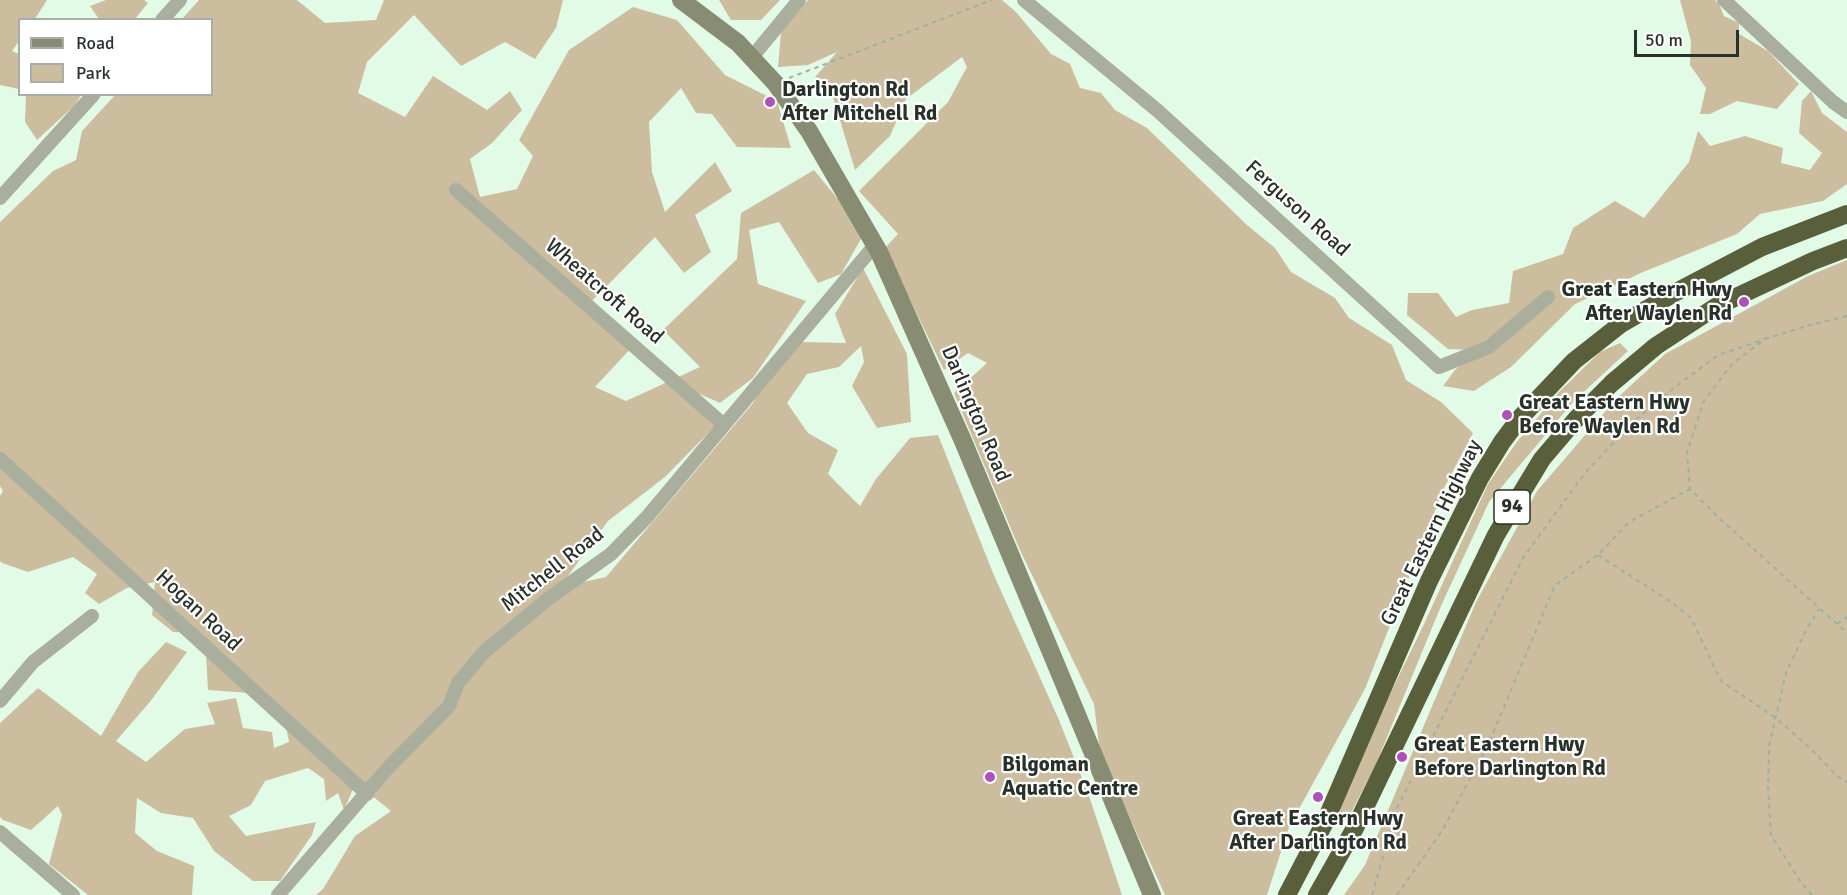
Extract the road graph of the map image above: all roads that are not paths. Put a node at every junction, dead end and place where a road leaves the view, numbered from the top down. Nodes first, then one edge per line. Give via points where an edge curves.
1 (180, 0) edge
2 (681, 0) edge
3 (799, 0) edge
4 (1024, 0) edge
5 (1724, 0) edge
6 (164, 18) edge
7 (753, 57) junction
8 (92, 96) edge
9 (1846, 109) edge
10 (456, 190) dead end
11 (0, 198) edge
12 (1844, 212) edge
13 (875, 245) junction
14 (1847, 248) edge
15 (1548, 297) dead end
16 (724, 425) junction
17 (0, 459) edge
18 (93, 616) dead end
19 (0, 701) edge
20 (367, 794) junction
21 (0, 832) edge
22 (74, 895) edge
23 (278, 895) edge
24 (1152, 895) edge
25 (1287, 895) edge
26 (1317, 895) edge

1 - 6 street
2 - 7 street, Darlington Road
3 - 7 street
4 - 15 street, Ferguson Road via 1158,111 1439,368 1489,347
5 - 9 street via 1833,102
7 - 13 street, Darlington Road via 809,131
8 - 11 street
10 - 16 street, Wheatcroft Road
12 - 25 highway, Great Eastern Highway / 94 via 1762,247 1621,324 1575,362 1520,418 1480,478 1429,581 1325,822
13 - 16 street, Mitchell Road
13 - 24 street, Darlington Road via 963,441
14 - 26 highway, 94 via 1716,306 1656,346 1612,382 1542,459 1496,535 1355,828
16 - 20 street, Mitchell Road via 611,554 484,652 458,683 449,706
17 - 20 street, Hogan Road
18 - 19 street via 33,662
20 - 23 street, Mitchell Road
21 - 22 street

